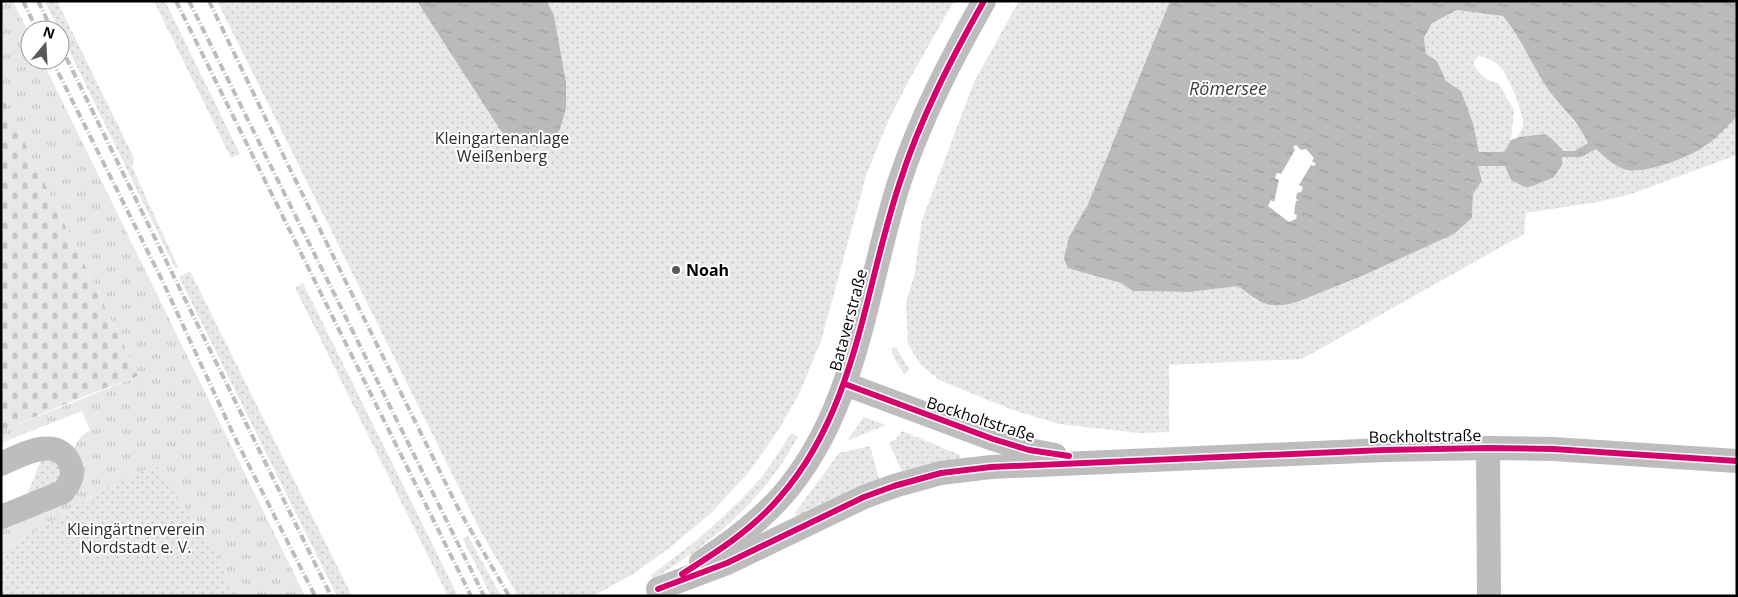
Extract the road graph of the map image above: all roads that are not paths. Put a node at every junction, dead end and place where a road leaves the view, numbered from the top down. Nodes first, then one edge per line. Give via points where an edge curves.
1 (984, 1) edge
2 (845, 384) junction
3 (1488, 448) junction
4 (1114, 460) junction
5 (1737, 461) edge
6 (1, 464) edge
7 (1, 517) edge
8 (652, 592) edge
9 (1489, 596) edge

1 - 2 street, Bataverstraße via 944,75 899,183
2 - 4 street, Bockholtstraße via 948,424 1029,450
2 - 8 street, Bataverstraße via 821,438 780,498 715,553
3 - 4 street, Bockholtstraße
3 - 5 street, Bockholtstraße
3 - 9 street
4 - 8 street, Bockholtstraße via 991,467 941,474 894,486 864,497 727,563
6 - 7 street via 38,449 50,448 68,458 72,477 63,492

